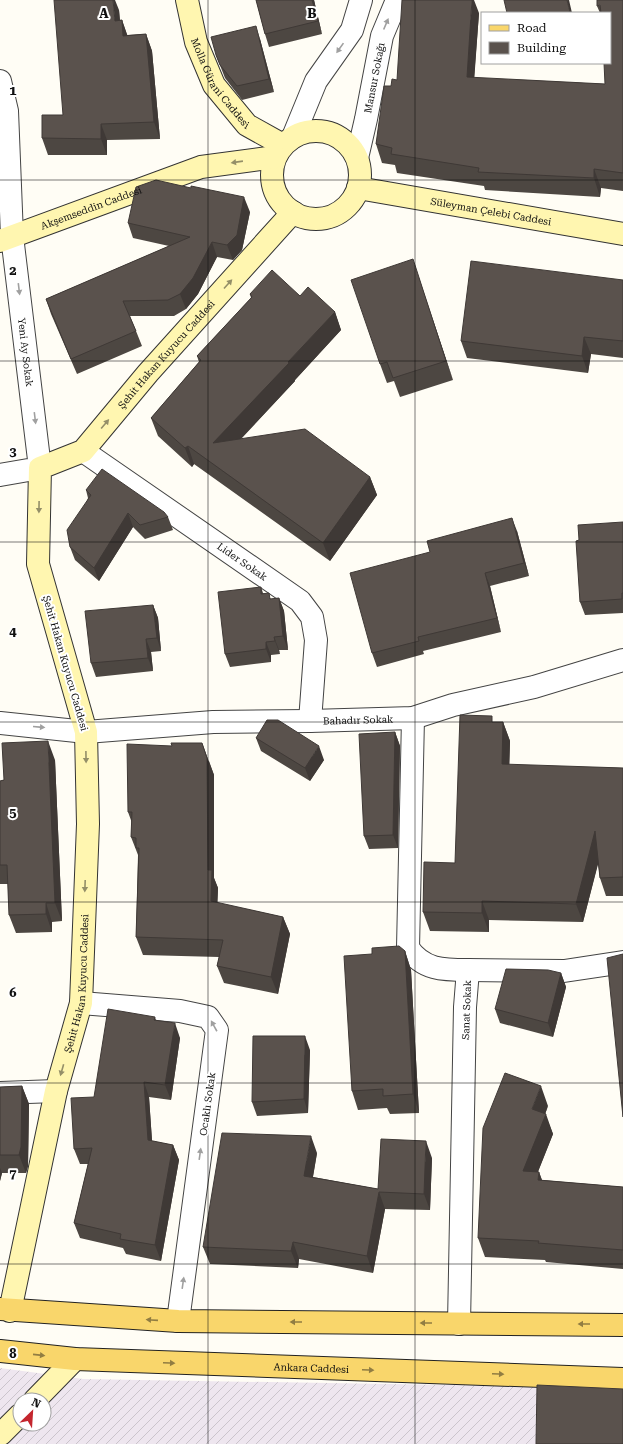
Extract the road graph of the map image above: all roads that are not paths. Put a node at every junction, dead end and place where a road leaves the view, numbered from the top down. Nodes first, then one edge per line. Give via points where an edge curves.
1 (187, 0) edge
2 (362, 0) edge
3 (397, 0) edge
4 (0, 81) edge
5 (284, 146) junction
6 (357, 158) junction
7 (358, 188) junction
8 (293, 212) junction
9 (623, 234) edge
10 (6, 238) edge
11 (83, 451) junction
12 (40, 468) junction
13 (0, 475) edge
14 (623, 660) edge
15 (413, 718) junction
16 (310, 721) junction
17 (0, 723) edge
18 (86, 732) junction
19 (623, 962) edge
20 (468, 970) junction
21 (81, 1003) junction
22 (56, 1091) junction
23 (0, 1093) edge
24 (5, 1310) edge
25 (178, 1322) junction
26 (459, 1324) junction
27 (623, 1324) edge
28 (0, 1351) edge
29 (75, 1359) junction
30 (623, 1379) edge
31 (43, 1392) edge
32 (12, 1424) edge
33 (0, 1437) edge

1 - 5 street, Molla Gürani Caddesi via 196,42 214,86 247,125
2 -> 5 street via 352,30 316,81
6 -> 3 street, Mansur Sokağı via 382,36
4 - 10 street, Yeni Ay Sokak via 7,111
5 - 6 street via 307,131 322,131 337,136 349,145
5 - 8 street via 272,169 272,182 276,194
5 -> 10 street, Akşemseddin Caddesi via 201,167
6 - 7 street via 360,172
7 - 8 street via 343,210 332,216 305,217
7 - 9 street, Süleyman Çelebi Caddesi
11 -> 8 street, Şehit Hakan Kuyucu Caddesi via 153,368
10 -> 12 street, Yeni Ay Sokak
11 - 12 street, Şehit Hakan Kuyucu Caddesi
11 - 16 street, Lider Sokak via 300,601 312,617 316,640
12 - 13 street
12 -> 18 street, Şehit Hakan Kuyucu Caddesi via 38,564
14 - 15 street, Bahadır Sokak
15 - 16 street, Bahadır Sokak
15 - 20 street, Sanat Sokak via 408,948 415,958 433,968
16 - 18 street, Bahadır Sokak via 213,722
17 -> 18 street, Bahadır Sokak
18 -> 21 street, Şehit Hakan Kuyucu Caddesi via 88,824
19 - 20 street via 564,971
20 - 26 street, Sanat Sokak via 465,1007
21 -> 22 street, Şehit Hakan Kuyucu Caddesi
25 -> 21 street, Ocaklı Sokak via 217,1030 208,1017 180,1011
22 - 23 street
22 - 24 street, Şehit Hakan Kuyucu Caddesi
25 -> 24 main road
26 -> 25 main road
27 -> 26 main road
28 -> 29 main road, Ankara Caddesi
29 -> 30 main road, Ankara Caddesi
29 - 31 street
32 - 33 street

